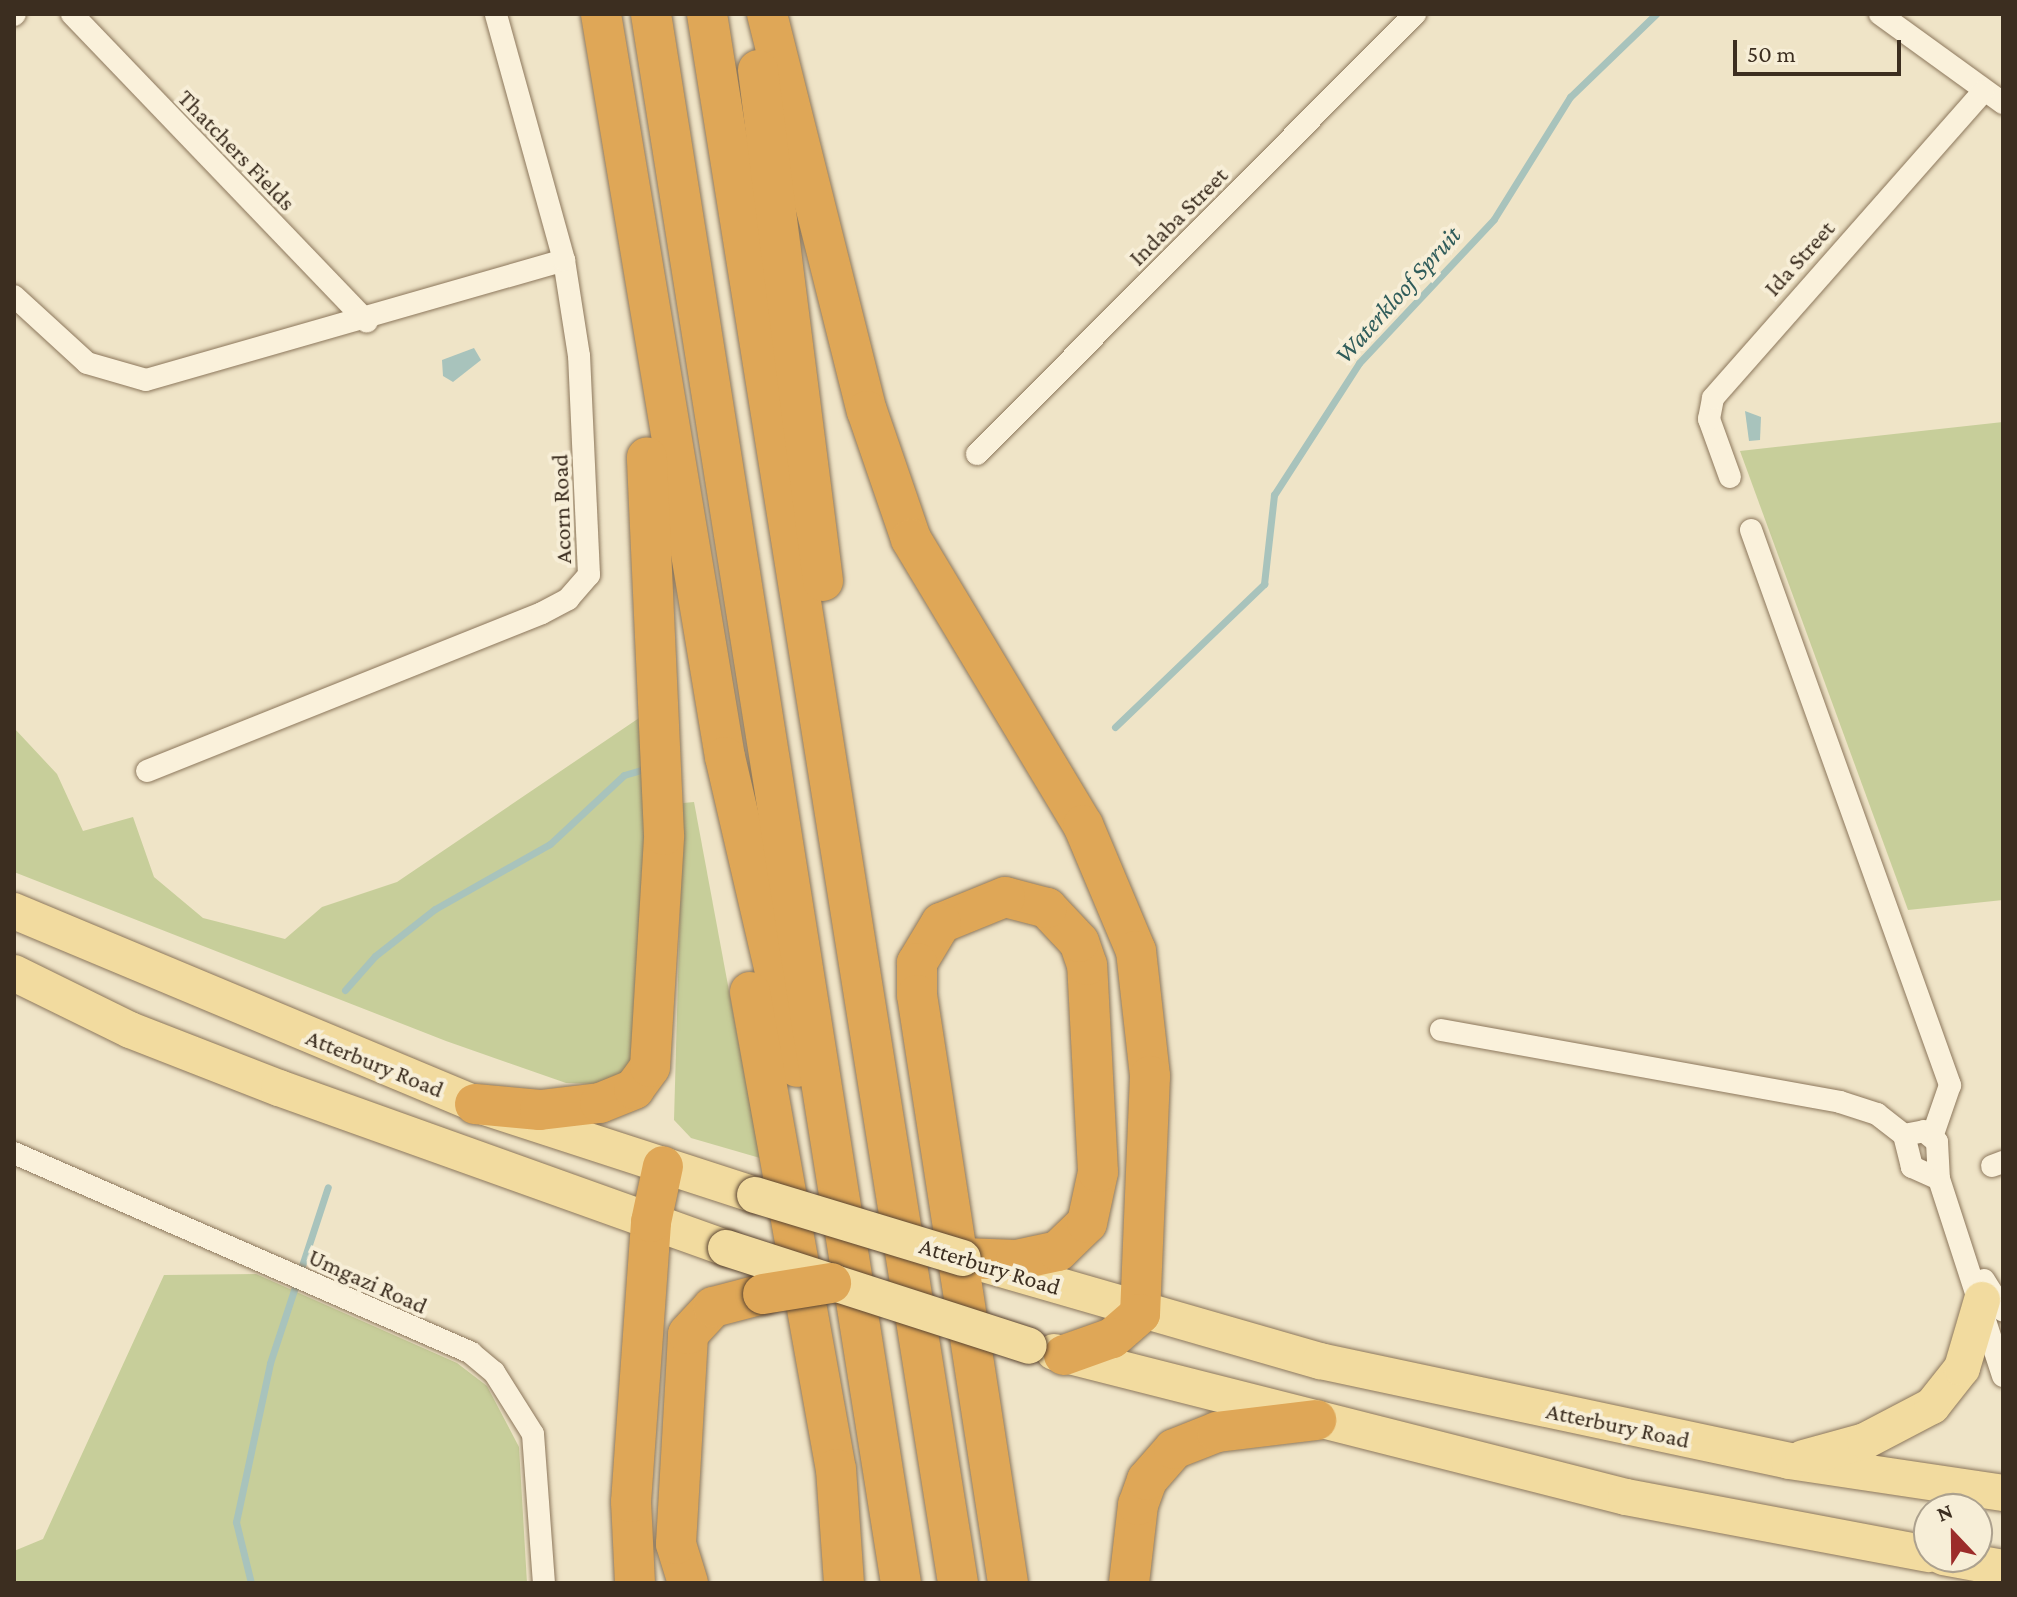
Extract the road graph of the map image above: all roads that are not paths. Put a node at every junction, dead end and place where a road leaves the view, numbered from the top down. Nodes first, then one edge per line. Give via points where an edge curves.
1 (72, 14) edge
2 (496, 14) edge
3 (601, 14) edge
4 (651, 14) edge
5 (707, 14) edge
6 (751, 14) edge
7 (767, 14) edge
8 (1415, 14) edge
9 (1880, 14) edge
10 (1983, 92) junction
11 (2003, 103) edge
12 (628, 178) junction
13 (564, 260) junction
14 (14, 296) edge
15 (367, 322) junction
16 (977, 454) dead end
17 (1730, 477) dead end
18 (1751, 530) dead end
19 (685, 538) junction
20 (147, 771) dead end
21 (14, 911) edge
22 (855, 934) junction
23 (14, 973) edge
24 (1441, 1030) dead end
25 (475, 1104) junction
26 (1933, 1134) junction
27 (1904, 1135) junction
28 (14, 1153) edge
29 (832, 1160) junction
30 (663, 1166) junction
31 (1939, 1179) junction
32 (651, 1222) junction
33 (963, 1258) joint
34 (1035, 1269) junction
35 (831, 1283) junction
36 (1992, 1306) edge
37 (1140, 1314) junction
38 (1047, 1350) junction
39 (2003, 1376) edge
40 (1316, 1420) junction
41 (1789, 1461) junction
42 (2003, 1493) edge
43 (1913, 1551) edge
44 (544, 1583) edge
45 (635, 1583) edge
46 (688, 1583) edge
47 (844, 1583) edge
48 (901, 1583) edge
49 (958, 1583) edge
50 (1008, 1583) edge
51 (1129, 1583) edge

1 - 15 street, Thatchers Fields
2 - 13 street, Acorn Road
3 - 12 highway
4 - 29 highway
5 - 22 highway
6 - 22 highway via 818,531
7 - 37 highway via 867,411 911,539 1083,825 1136,951 1150,1076
8 - 16 street, Indaba Street
9 - 10 street
10 - 11 street
10 - 17 street, Ida Street via 1713,398 1709,419
12 - 19 highway
12 - 25 highway via 623,247 651,493 663,744 657,1038 650,1067 623,1096 540,1110
13 - 15 street
13 - 20 street, Acorn Road via 594,561 580,589 542,613
14 - 15 street via 87,363 146,380
18 - 26 street via 1950,1085
19 - 29 highway via 775,992
19 - 47 highway via 708,767 836,1469
21 - 25 main road, Atterbury Road
22 - 49 highway
23 - 32 main road via 144,1035
24 - 27 street via 1840,1102 1877,1114
25 - 30 main road, Atterbury Road
26 - 27 street
26 - 31 street
27 - 31 street via 1912,1167
28 - 44 street, Umgazi Road via 471,1353 511,1390 533,1434
29 - 48 highway
30 - 32 highway
30 - 33 main road, Atterbury Road, bridge
31 - 36 street
32 - 35 main road, bridge
32 - 45 highway via 631,1502
33 - 34 highway
34 - 37 main road, Atterbury Road
34 - 50 highway via 1073,1238 1093,1208 1092,988 1066,927 1047,908 1005,897 941,923 917,963 917,995
35 - 38 main road, bridge
35 - 46 highway, bridge via 713,1307 688,1334 676,1544
36 - 39 street
36 - 41 main road via 1962,1368 1932,1406 1865,1441
37 - 38 highway via 1112,1338
37 - 41 main road, Atterbury Road via 1320,1361
38 - 40 main road
40 - 43 main road via 1626,1497
40 - 51 highway via 1217,1432 1174,1449 1147,1480 1138,1505
41 - 42 main road, Atterbury Road

